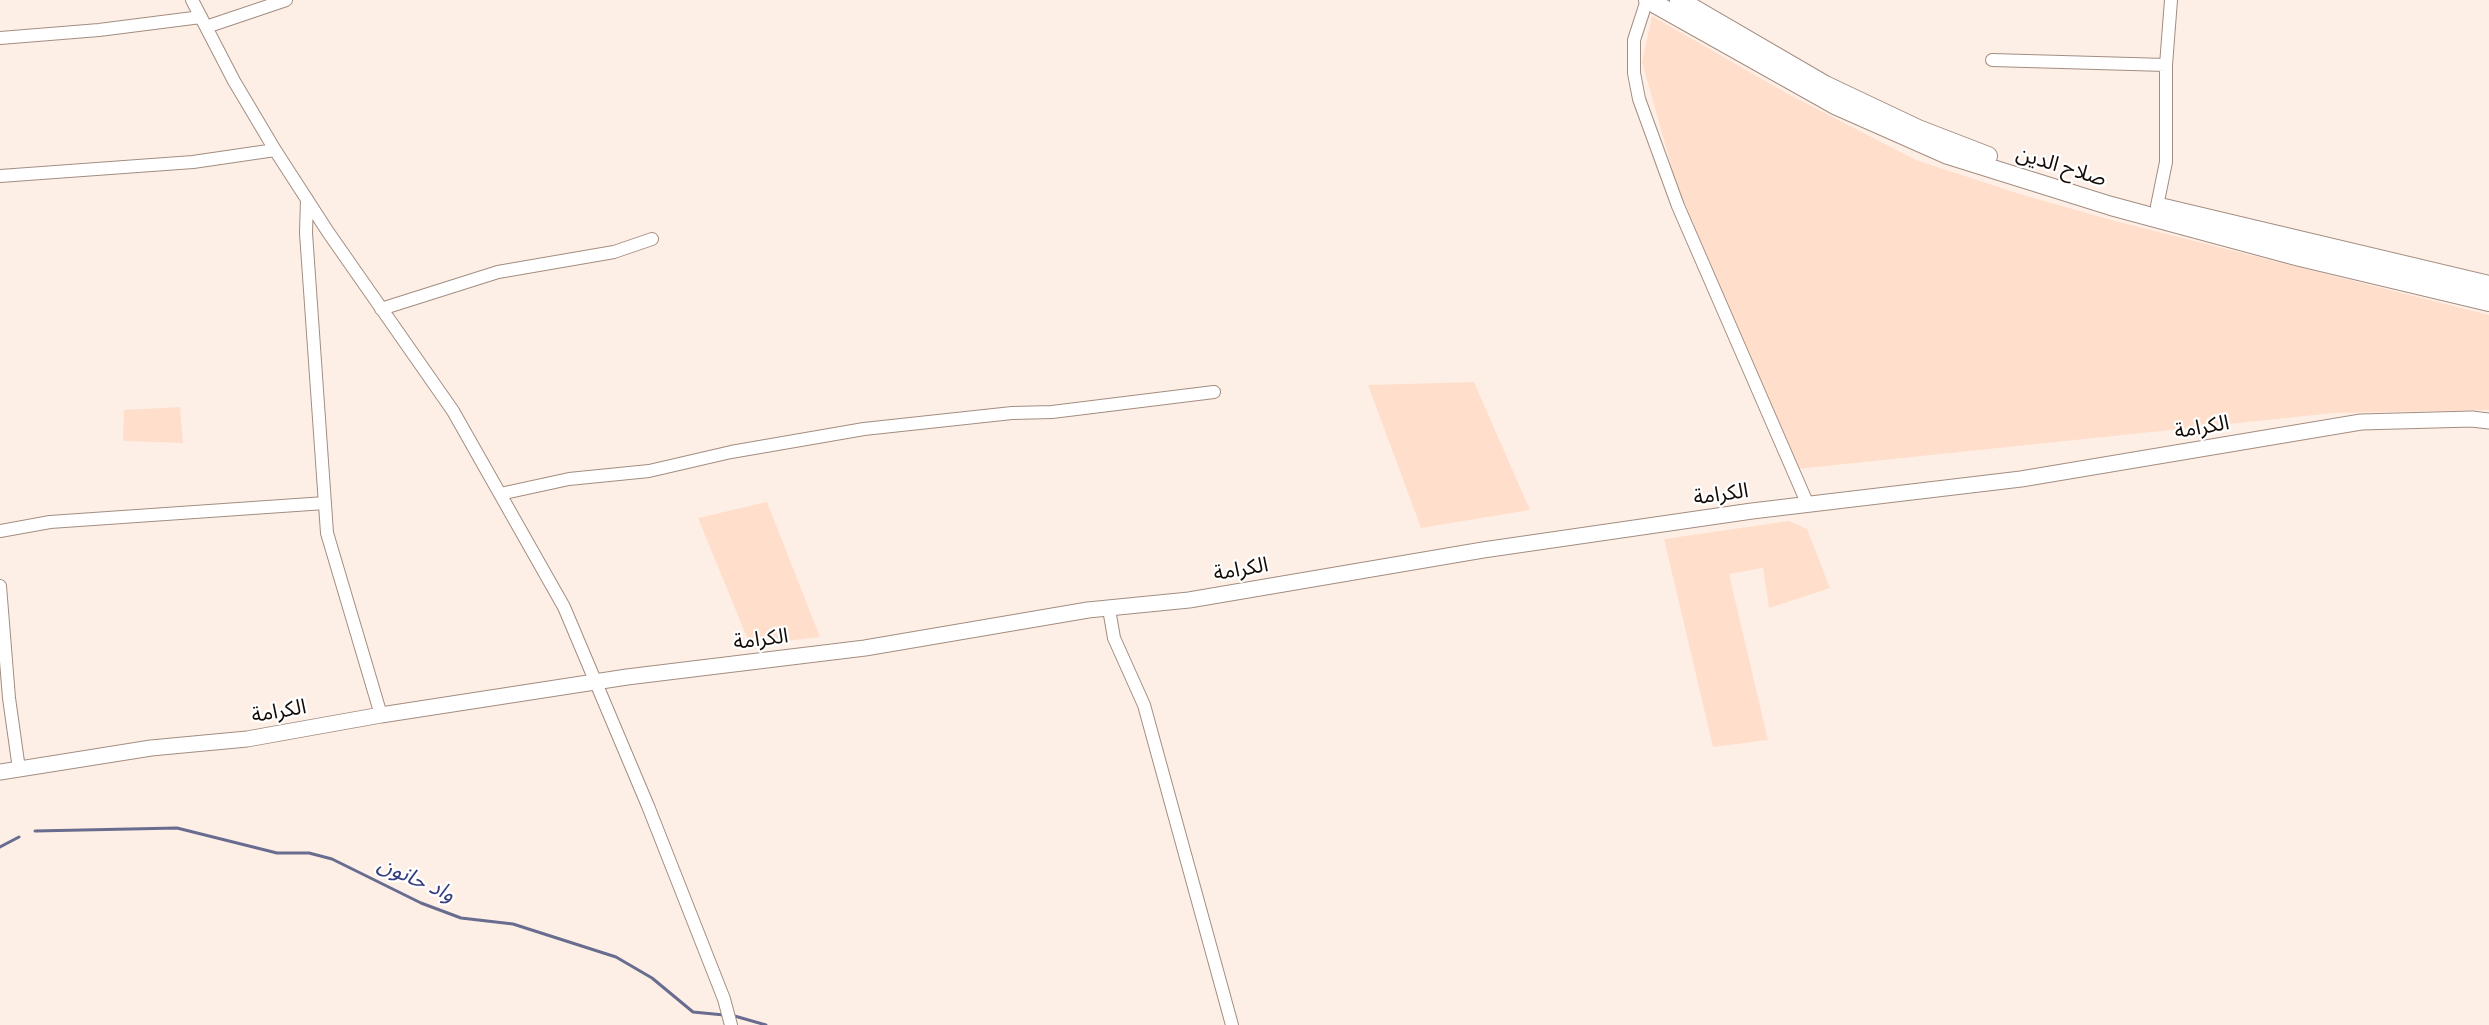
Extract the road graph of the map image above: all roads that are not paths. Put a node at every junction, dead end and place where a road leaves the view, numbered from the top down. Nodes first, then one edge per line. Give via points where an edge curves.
1 (192, 0) edge
2 (286, 0) edge
3 (1647, 0) edge
4 (1679, 0) edge
5 (2171, 0) edge
6 (204, 22) junction
7 (0, 38) edge
8 (1992, 60) dead end
9 (2166, 65) junction
10 (275, 150) junction
11 (0, 176) edge
12 (307, 199) junction
13 (2157, 207) junction
14 (652, 239) dead end
15 (2489, 285) edge
16 (2489, 302) edge
17 (381, 309) junction
18 (1214, 392) dead end
19 (2489, 421) edge
20 (500, 494) junction
21 (325, 503) junction
22 (1808, 505) junction
23 (0, 531) edge
24 (0, 586) edge
25 (1108, 609) junction
26 (597, 682) junction
27 (381, 715) junction
28 (19, 769) junction
29 (0, 772) edge
30 (731, 1025) edge
31 (1232, 1025) edge

1 - 6 street
2 - 6 street
3 - 16 highway, صلاح الدين via 1835,105 1948,155 2192,228
3 - 22 street via 1634,40 1639,99 1678,206
4 - 13 highway, صلاح الدين via 1825,85 1918,129 2005,162
5 - 9 street
6 - 7 street
6 - 10 street
8 - 9 street
9 - 13 street via 2166,162
10 - 11 street via 192,162
10 - 12 street
12 - 17 street
12 - 21 street via 306,233
13 - 15 highway, صلاح الدين
14 - 17 street via 614,252 498,272
17 - 20 street via 453,411
18 - 20 street via 864,429 648,471 569,479
19 - 22 main road, الكرامة via 2472,418 2361,422 2043,476
20 - 26 street via 564,607
21 - 23 street via 50,522
21 - 27 street via 327,533
22 - 25 main road, الكرامة via 1483,550 1189,600
24 - 28 street
25 - 26 main road, الكرامة via 895,644
25 - 31 street via 1114,638 1144,705
26 - 27 main road, الكرامة
26 - 30 street via 727,1005
27 - 28 main road, الكرامة via 247,739 151,748
28 - 29 main road, الكرامة

